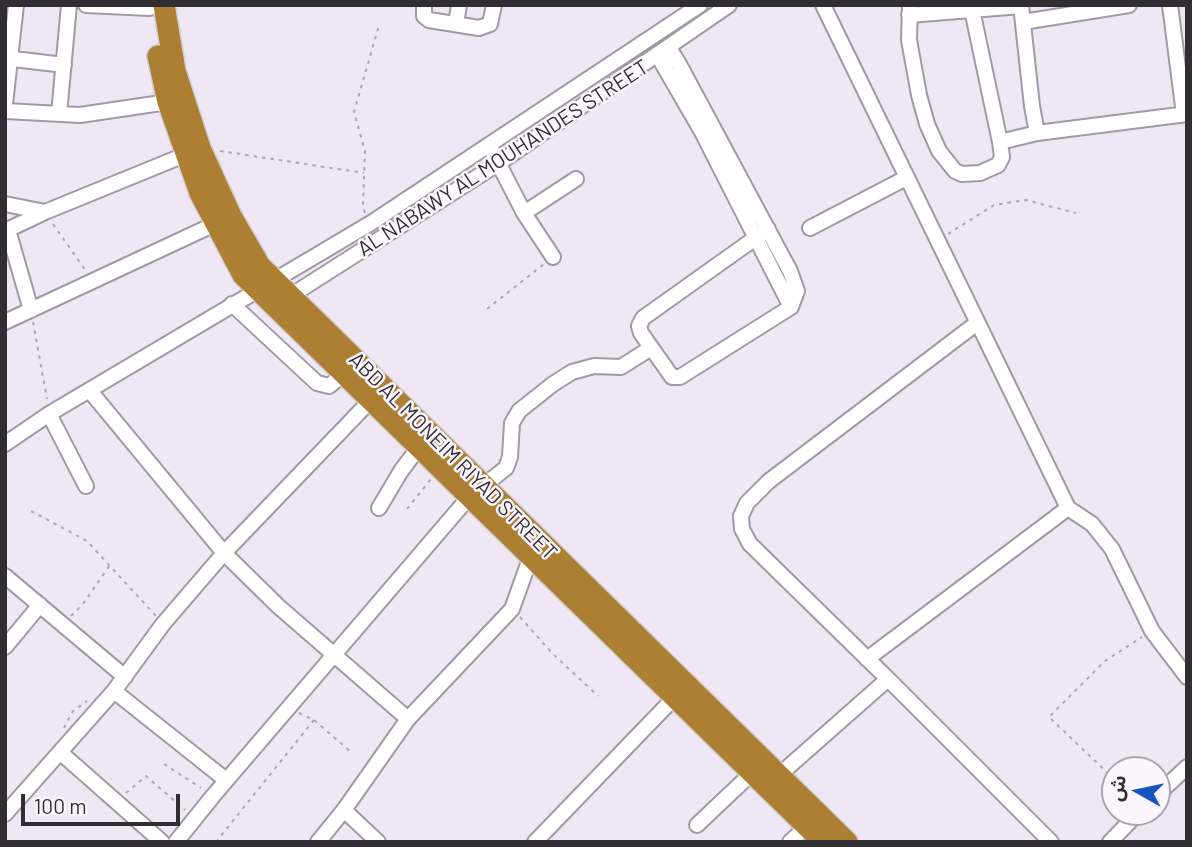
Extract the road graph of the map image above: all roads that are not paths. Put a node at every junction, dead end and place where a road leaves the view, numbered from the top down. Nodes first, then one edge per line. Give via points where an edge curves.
1 (16, 5) edge
2 (69, 5) edge
3 (86, 5) edge
4 (424, 5) edge
5 (459, 5) edge
6 (494, 5) edge
7 (729, 5) edge
8 (823, 5) edge
9 (1129, 5) edge
10 (1170, 5) edge
11 (155, 6) edge
12 (699, 6) edge
13 (1021, 6) edge
14 (972, 8) edge
15 (910, 10) edge
16 (708, 20) junction
17 (1023, 22) junction
18 (456, 24) junction
19 (643, 45) junction
20 (660, 54) junction
21 (8, 59) edge
22 (64, 65) junction
23 (168, 102) junction
24 (5, 104) edge
25 (5, 111) edge
26 (59, 114) junction
27 (1185, 114) edge
28 (1037, 133) junction
29 (1000, 142) junction
30 (489, 145) junction
31 (193, 151) junction
32 (499, 163) junction
33 (906, 178) junction
34 (576, 179) dead end
35 (5, 204) edge
36 (45, 212) junction
37 (524, 213) junction
38 (215, 224) junction
39 (810, 228) dead end
40 (7, 230) edge
41 (762, 234) junction
42 (553, 257) road end
43 (274, 294) junction
44 (232, 304) junction
45 (31, 310) junction
46 (5, 322) edge
47 (977, 323) junction
48 (650, 348) junction
49 (344, 374) junction
50 (90, 391) junction
51 (372, 400) junction
52 (49, 414) junction
53 (425, 440) junction
54 (5, 444) edge
55 (86, 486) dead end
56 (476, 491) junction
57 (379, 508) dead end
58 (1068, 508) junction
59 (224, 553) junction
60 (531, 556) junction
61 (5, 576) edge
62 (40, 605) junction
63 (5, 647) edge
64 (334, 653) junction
65 (867, 659) junction
66 (125, 677) junction
67 (1187, 677) edge
68 (888, 680) junction
69 (114, 691) junction
70 (675, 697) junction
71 (408, 719) junction
72 (720, 731) junction
73 (61, 753) junction
74 (1187, 767) edge
75 (765, 778) junction
76 (226, 780) junction
77 (1171, 782) edge
78 (344, 810) junction
79 (5, 814) edge
80 (697, 825) dead end
81 (807, 826) junction
82 (1127, 826) edge
83 (1045, 840) edge
84 (1114, 841) edge
85 (162, 842) edge
86 (176, 842) edge
87 (318, 842) edge
88 (378, 842) edge
89 (535, 842) edge
90 (790, 842) edge
91 (823, 842) edge
92 (847, 842) edge

1 - 21 street
2 - 22 street
3 - 11 street
4 - 18 street via 426,18
5 - 18 street
6 - 18 street via 487,27
7 - 16 street, AL NABAWY AL MOUHANDES STREET
8 - 33 street
9 - 17 street
10 - 27 street
11 - 23 highway, ABD AL MONEIM RIYAD STREET via 155,42
11 - 31 highway, ABD AL MONEIM RIYAD STREET
12 - 16 street
12 - 19 street, AL NABAWY AL MOUHANDES STREET
13 - 14 street
13 - 17 street
14 - 15 street
14 - 29 street
15 - 29 street via 909,40 919,95 949,166 962,174 990,170 1000,162
16 - 20 street, AL NABAWY AL MOUHANDES STREET
17 - 28 street
19 - 20 street
19 - 30 street, AL NABAWY AL MOUHANDES STREET
20 - 32 street, AL NABAWY AL MOUHANDES STREET
20 - 41 street
21 - 22 street
21 - 24 street
22 - 26 street
23 - 26 street via 101,113
23 - 31 highway, ABD AL MONEIM RIYAD STREET
25 - 26 street
27 - 28 street
28 - 29 street
30 - 32 street
30 - 43 street, AL NABAWY AL MOUHANDES STREET
31 - 36 street
31 - 38 highway, ABD AL MONEIM RIYAD STREET via 200,193
31 - 43 highway, ABD AL MONEIM RIYAD STREET
32 - 37 street
32 - 43 street, AL NABAWY AL MOUHANDES STREET
33 - 39 street
33 - 47 street
34 - 37 street
35 - 36 street
36 - 40 street
37 - 42 street
38 - 43 highway, ABD AL MONEIM RIYAD STREET via 243,275
38 - 45 street
40 - 45 street
41 - 48 street via 643,318 640,329
41 - 48 street via 796,284 791,307 678,378 670,375
43 - 44 street
43 - 49 highway, ABD AL MONEIM RIYAD STREET
43 - 53 highway, ABD AL MONEIM RIYAD STREET
44 - 49 street via 317,383 329,386
44 - 50 street
45 - 46 street
47 - 58 street
47 - 65 street via 769,481 741,516 750,544
48 - 56 street via 621,367 594,366 572,372 536,397 512,423 509,464
49 - 51 highway, ABD AL MONEIM RIYAD STREET
50 - 52 street
50 - 59 street
51 - 53 highway, ABD AL MONEIM RIYAD STREET
51 - 59 street
52 - 54 street
52 - 55 street
53 - 56 highway, ABD AL MONEIM RIYAD STREET
53 - 56 highway, ABD AL MONEIM RIYAD STREET via 440,467
53 - 57 street
56 - 60 highway, ABD AL MONEIM RIYAD STREET
56 - 64 street
56 - 72 highway, ABD AL MONEIM RIYAD STREET
58 - 65 street
58 - 67 street via 1092,524 1112,549 1152,631
59 - 64 street via 278,607
59 - 66 street
60 - 70 highway, ABD AL MONEIM RIYAD STREET
60 - 71 street via 512,608
61 - 62 street
62 - 63 street
62 - 66 street
64 - 71 street
64 - 76 street
65 - 68 street
66 - 69 street
68 - 75 street
68 - 83 street
69 - 73 street
69 - 76 street
70 - 72 highway, ABD AL MONEIM RIYAD STREET
70 - 89 street
71 - 78 street
72 - 75 highway, ABD AL MONEIM RIYAD STREET
73 - 79 street
73 - 85 street
74 - 77 street
75 - 80 street
75 - 81 highway, ABD AL MONEIM RIYAD STREET
75 - 92 highway, ABD AL MONEIM RIYAD STREET
76 - 86 street
78 - 87 street
78 - 88 street
81 - 90 street
81 - 91 highway, ABD AL MONEIM RIYAD STREET
82 - 84 street

